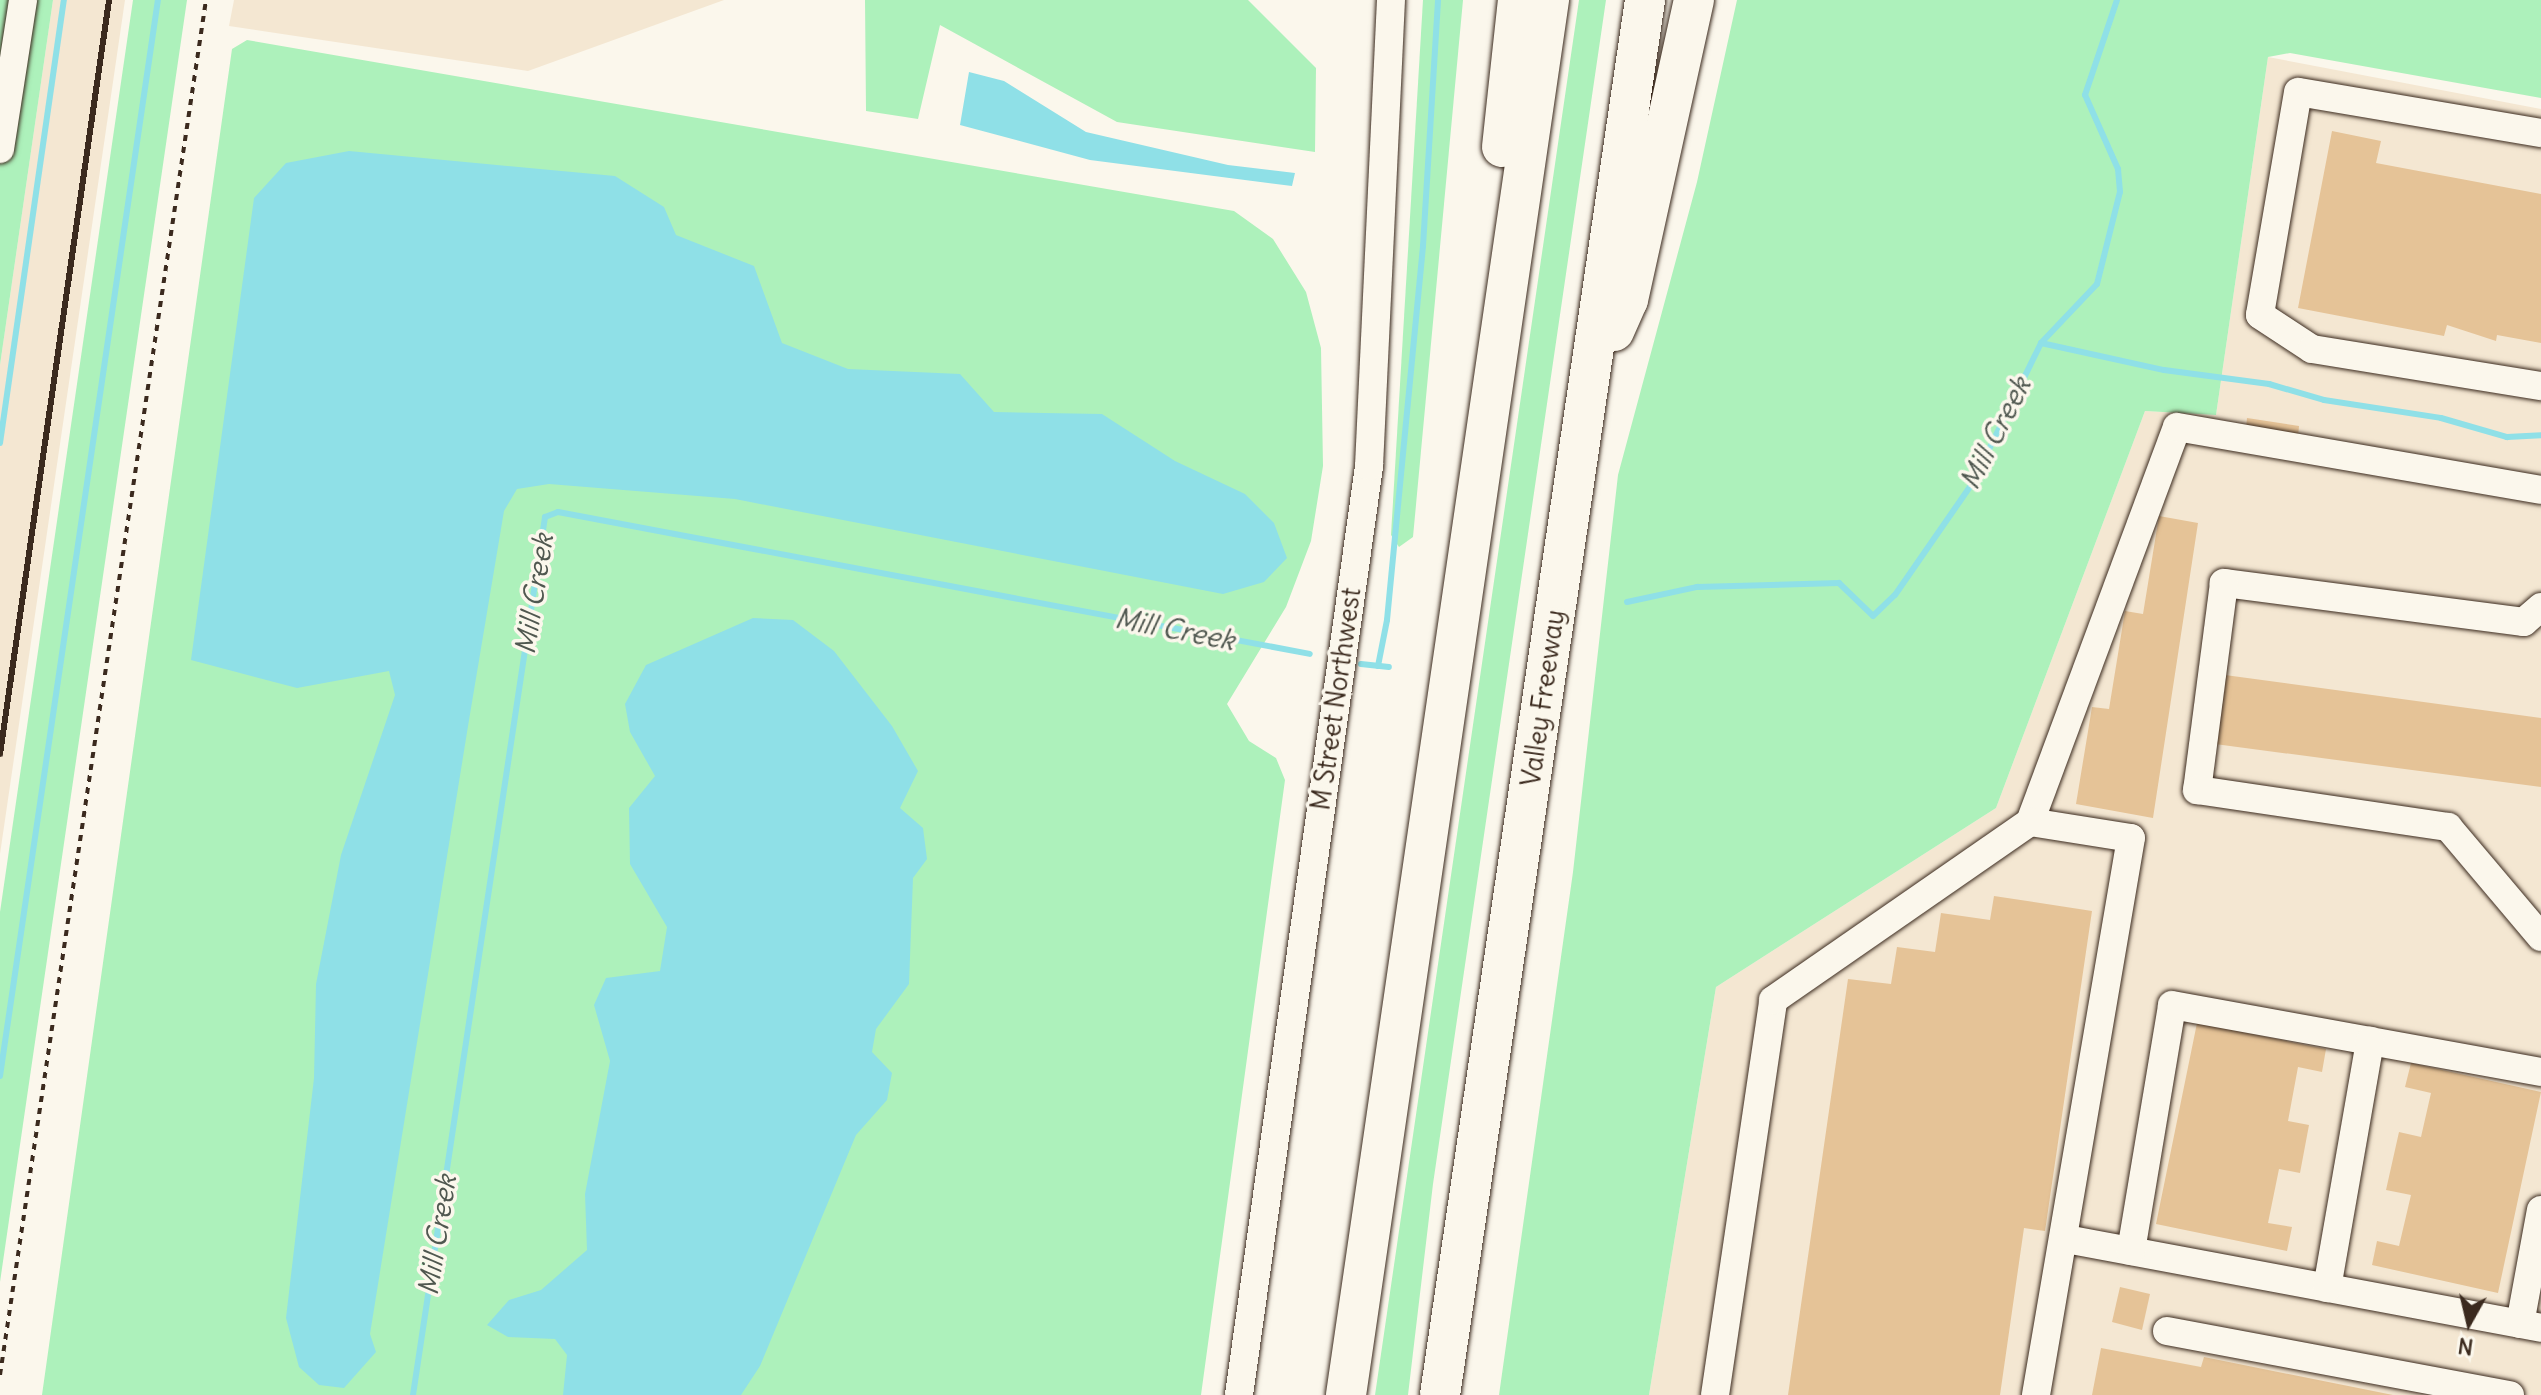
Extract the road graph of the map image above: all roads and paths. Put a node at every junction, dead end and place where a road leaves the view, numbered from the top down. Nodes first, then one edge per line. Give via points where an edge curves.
1 (206, 0) edge
2 (1391, 0) edge
3 (1518, 0) edge
4 (1549, 0) edge
5 (1645, 0) edge
6 (1694, 0) edge
7 (14, 9) edge
8 (2541, 133) edge
9 (0, 149) edge
10 (1589, 381) junction
11 (2541, 386) edge
12 (2541, 490) edge
13 (2541, 607) edge
14 (2030, 822) junction
15 (1428, 830) junction
16 (2541, 937) edge
17 (2370, 1041) junction
18 (2541, 1072) edge
19 (2541, 1210) edge
20 (2066, 1239) junction
21 (2131, 1251) junction
22 (2327, 1288) junction
23 (2530, 1326) edge
24 (2167, 1331) dead end
25 (0, 1375) edge
26 (1239, 1395) edge
27 (1346, 1395) edge
28 (1440, 1395) edge
29 (1715, 1395) edge
30 (2036, 1395) edge
31 (2510, 1395) edge

1 - 25 path
2 - 26 street, M Street Northwest via 1369,466
3 - 15 highway
4 - 15 highway
5 - 10 highway, Valley Freeway
6 - 10 highway via 1628,300
7 - 9 street
8 - 11 street via 2298,92 2260,315 2312,349
10 - 28 highway, Valley Freeway via 1497,1016 1478,1107
12 - 14 street via 2177,427
13 - 16 street via 2524,622 2224,583 2197,790 2448,827
14 - 20 street via 2131,838
14 - 29 street via 1773,1000
15 - 27 highway
17 - 18 street
17 - 21 street via 2172,1005
17 - 22 street
19 - 23 street
20 - 21 street
20 - 30 street
21 - 22 street
22 - 23 street
24 - 31 street

